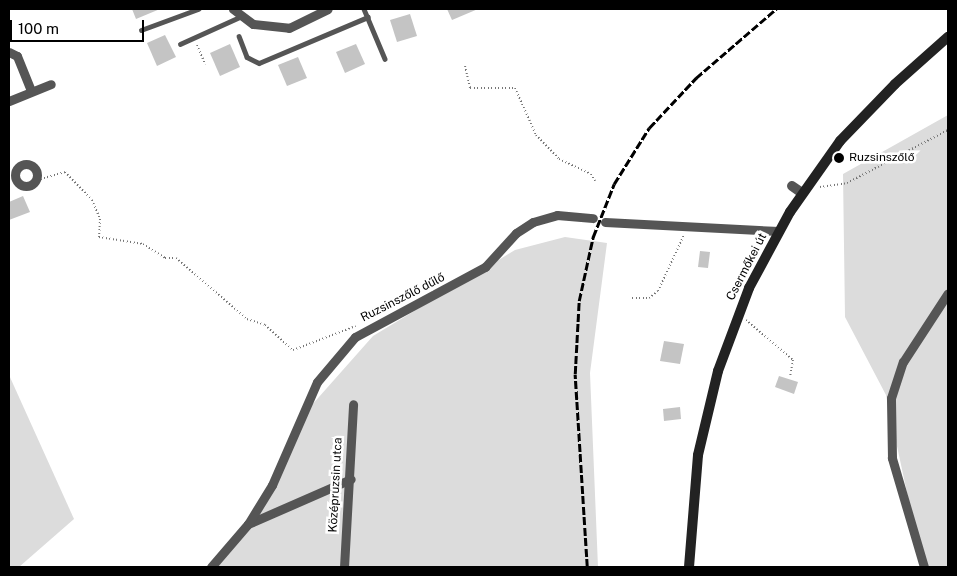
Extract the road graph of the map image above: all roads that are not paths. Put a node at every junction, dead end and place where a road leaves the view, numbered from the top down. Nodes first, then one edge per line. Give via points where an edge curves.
1 (198, 9) edge
2 (233, 9) edge
3 (328, 9) edge
4 (364, 9) edge
5 (243, 16) junction
6 (368, 18) junction
7 (141, 30) dead end
8 (239, 36) dead end
9 (948, 38) edge
10 (180, 44) dead end
11 (9, 52) edge
12 (385, 59) dead end
13 (51, 84) dead end
14 (31, 91) junction
15 (9, 101) edge
16 (12, 181) edge
17 (792, 186) dead end
18 (802, 193) junction
19 (593, 218) dead end
20 (605, 222) dead end
21 (779, 231) junction
22 (948, 293) edge
23 (352, 404) dead end
24 (351, 479) junction
25 (248, 524) junction
26 (211, 567) edge
27 (344, 567) edge
28 (689, 567) edge
29 (924, 567) edge

1 - 7 lane
2 - 5 street
3 - 5 street via 289,28 254,24
4 - 6 lane
5 - 10 lane
6 - 8 lane via 259,63 247,57
6 - 12 lane
9 - 18 main road, Csermőkei út via 866,112
11 - 14 street via 17,56
13 - 14 street
14 - 15 street
16 - 16 street via 17,168 27,164 36,169 37,180 24,186
17 - 18 street
18 - 21 main road, Csermőkei út
19 - 25 street, Ruzsinszőlő dűlő via 557,215 533,222 516,233 485,267 371,327 338,353 317,382 272,485
20 - 21 street
21 - 28 main road, Csermőkei út via 737,315 698,455
22 - 29 street via 903,362 891,398 892,458
23 - 24 street, Középruzsin utca
24 - 25 street via 336,481
24 - 27 street, Középruzsin utca
25 - 26 street, Ruzsinszőlő dűlő

